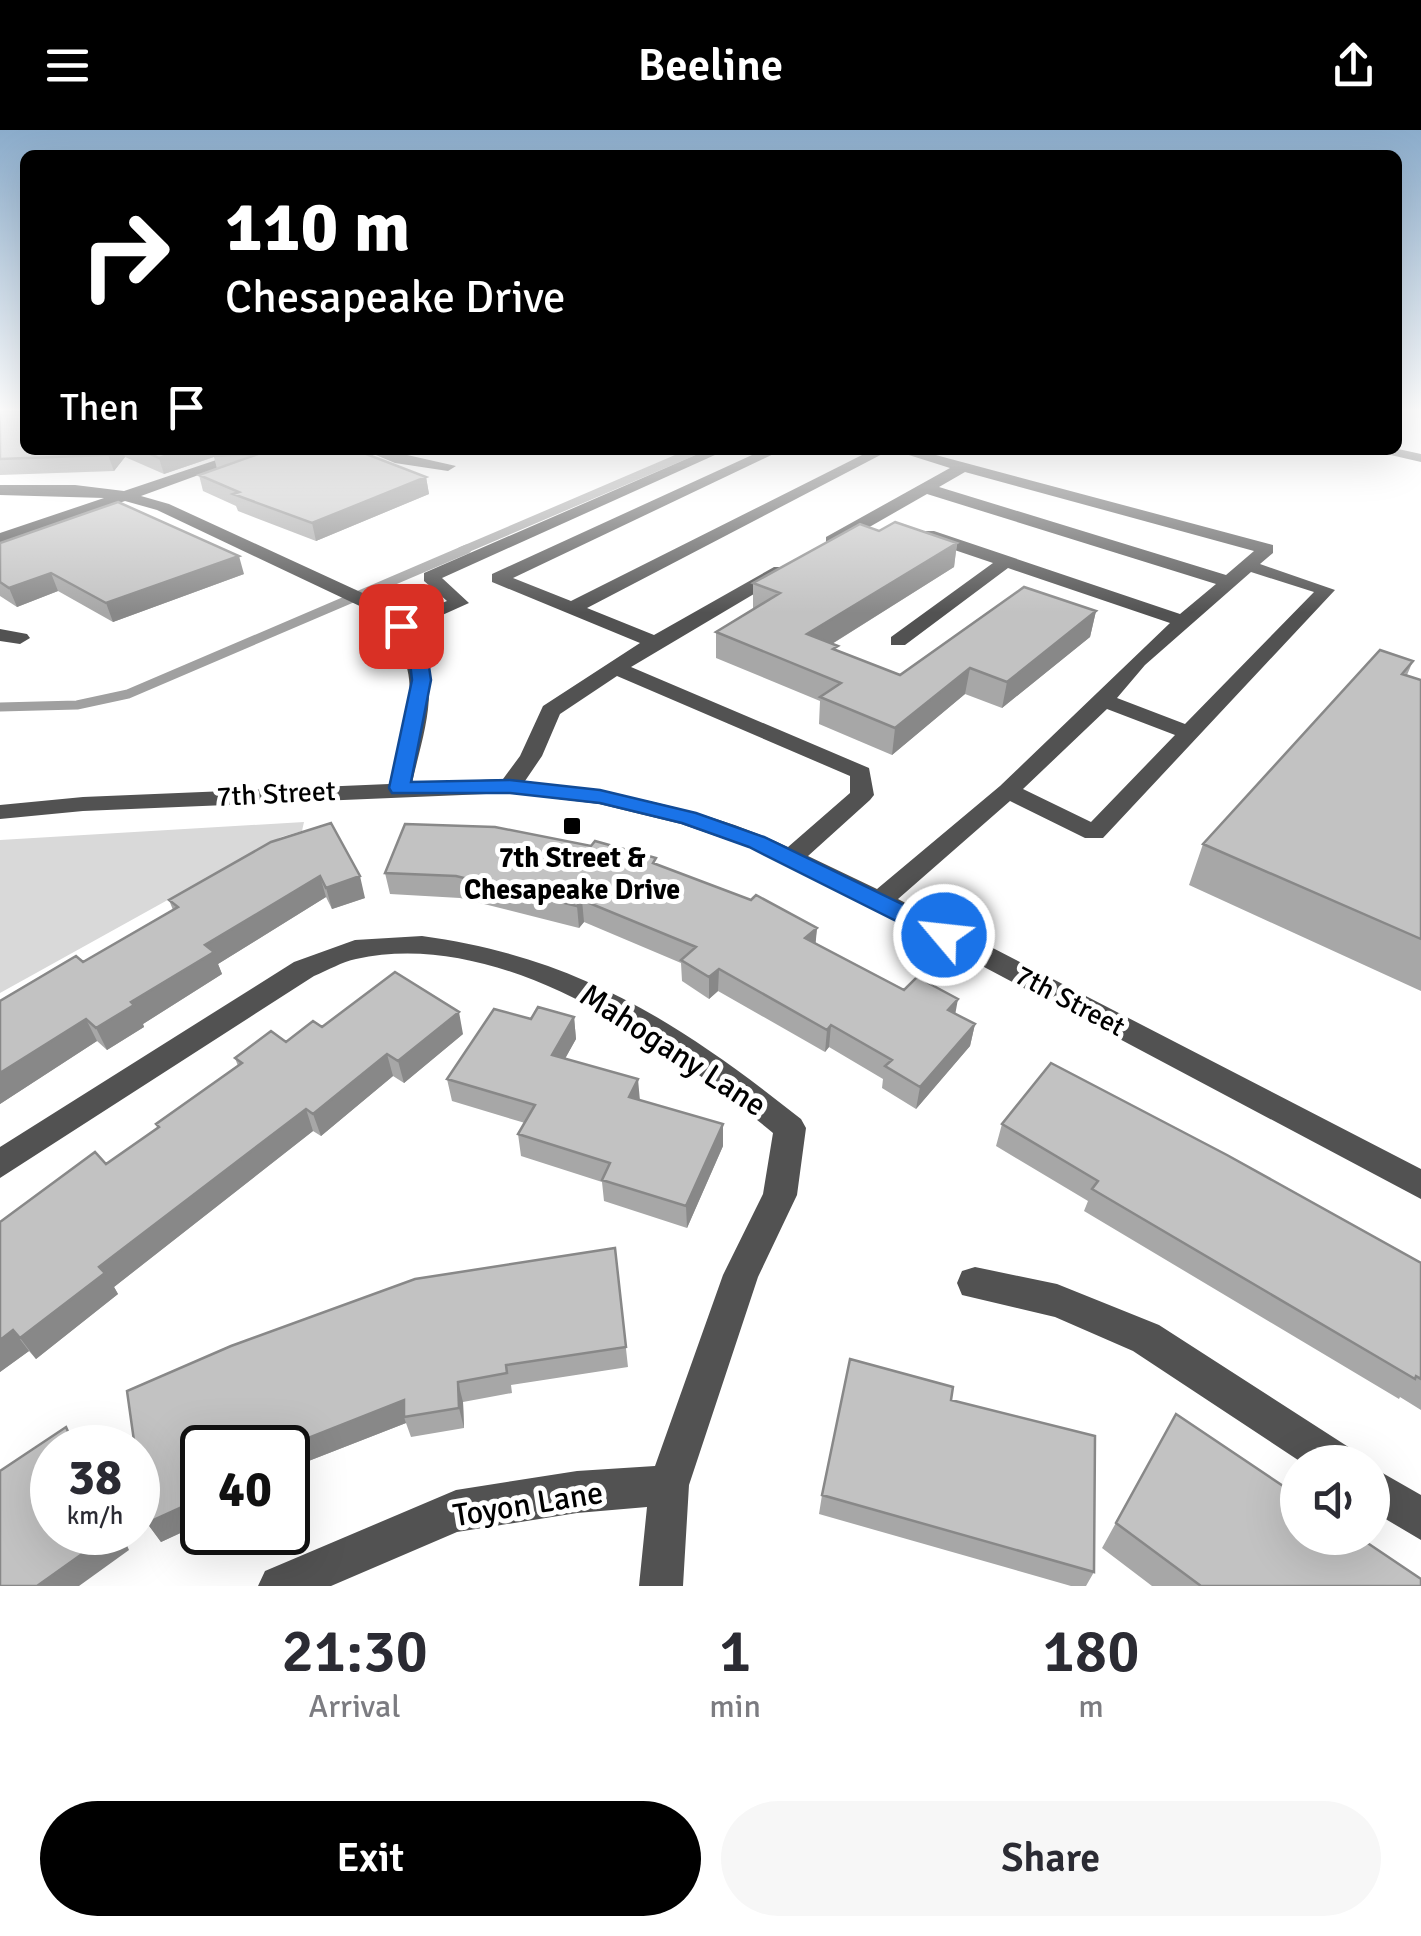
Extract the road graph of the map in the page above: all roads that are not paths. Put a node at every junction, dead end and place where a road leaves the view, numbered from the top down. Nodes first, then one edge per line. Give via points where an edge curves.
1 (177, 478) edge
2 (655, 478) edge
3 (715, 478) edge
4 (828, 478) edge
5 (943, 478) edge
6 (1003, 478) edge
7 (925, 488) junction
8 (0, 490) edge
9 (124, 496) junction
10 (913, 530) edge
11 (0, 539) edge
12 (1007, 561) junction
13 (1248, 566) junction
14 (1230, 582) junction
15 (572, 608) junction
16 (1184, 622) junction
17 (401, 626) junction
18 (898, 640) dead end
19 (654, 642) junction
20 (616, 668) junction
21 (1104, 700) junction
22 (1188, 733) junction
23 (510, 786) junction
24 (399, 788) junction
25 (1008, 791) junction
26 (0, 812) edge
27 (791, 858) junction
28 (880, 901) junction
29 (0, 1164) edge
30 (1421, 1185) edge
31 (975, 1283) dead end
32 (1310, 1445) edge
33 (669, 1485) junction
34 (1390, 1499) edge
35 (1421, 1519) edge
36 (280, 1586) edge
37 (662, 1586) edge

1 - 9 street
2 - 17 street via 430,577 460,603
3 - 15 street via 498,578
4 - 15 street
5 - 7 street
6 - 13 street via 1267,550
7 - 14 street
7 - 19 street via 885,520
8 - 9 street
9 - 11 street
9 - 17 street via 163,507 373,605
10 - 12 street
12 - 16 street
12 - 18 street
13 - 14 street
13 - 22 street via 1326,590
14 - 16 street
15 - 19 street
16 - 21 street
17 - 24 street via 418,653 422,680
19 - 20 street
20 - 23 street via 551,711
20 - 27 street via 861,773 862,795
21 - 22 street
21 - 25 street
22 - 25 street via 1094,833
23 - 24 street, 7th Street
23 - 27 street, 7th Street via 600,796 688,818
24 - 26 street, 7th Street
25 - 28 street
27 - 28 street, 7th Street
28 - 30 street, 7th Street
29 - 33 street, Mahogany Lane via 304,969 358,948 406,945 484,956 550,974 613,1004 738,1085 790,1128 780,1194 741,1275
31 - 32 street via 1057,1301 1146,1338
33 - 36 street, Toyon Lane via 456,1511
33 - 37 street
34 - 35 street

